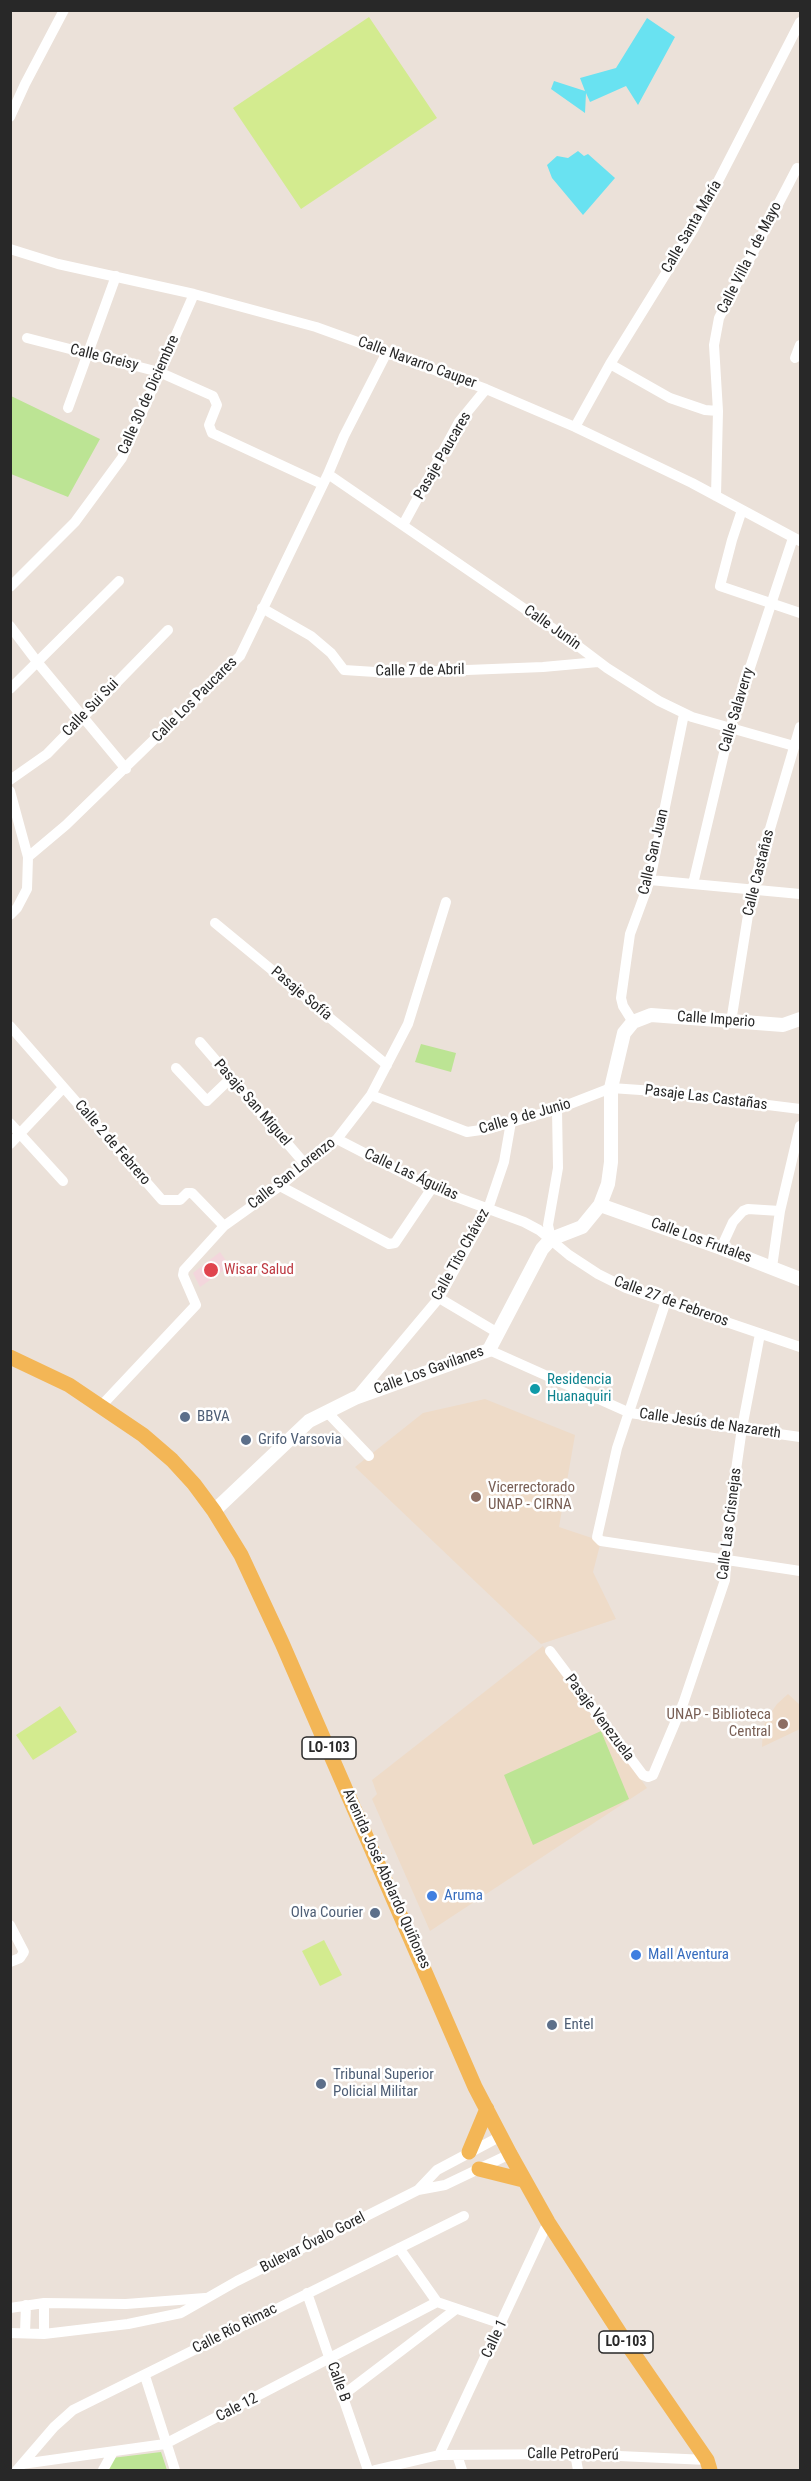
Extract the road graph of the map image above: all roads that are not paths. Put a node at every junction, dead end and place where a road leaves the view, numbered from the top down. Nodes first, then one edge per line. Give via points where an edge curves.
1 (64, 10) edge
2 (801, 22) edge
3 (10, 117) edge
4 (796, 168) dead end
5 (10, 249) edge
6 (116, 276) junction
7 (194, 294) junction
8 (27, 338) dead end
9 (801, 345) edge
10 (387, 352) junction
11 (87, 354) junction
12 (795, 358) dead end
13 (610, 364) junction
14 (159, 372) junction
15 (486, 388) junction
16 (68, 408) dead end
17 (711, 411) junction
18 (575, 427) junction
19 (328, 474) junction
20 (322, 484) junction
21 (716, 496) junction
22 (742, 510) junction
23 (404, 525) junction
24 (797, 539) edge
25 (119, 581) dead end
26 (10, 587) edge
27 (772, 603) junction
28 (262, 608) junction
29 (801, 613) edge
30 (10, 626) edge
31 (168, 630) dead end
32 (598, 662) junction
33 (38, 663) junction
34 (10, 689) edge
35 (684, 714) junction
36 (83, 716) junction
37 (730, 728) junction
38 (800, 728) edge
39 (794, 746) junction
40 (126, 769) junction
41 (10, 780) edge
42 (10, 791) edge
43 (28, 857) junction
44 (650, 880) junction
45 (693, 884) junction
46 (752, 890) junction
47 (801, 894) edge
48 (446, 902) dead end
49 (10, 915) edge
50 (215, 923) dead end
51 (801, 1019) edge
52 (633, 1022) junction
53 (731, 1022) junction
54 (10, 1026) edge
55 (200, 1042) dead end
56 (387, 1065) junction
57 (176, 1068) dead end
58 (231, 1078) junction
59 (63, 1088) junction
60 (611, 1088) junction
61 (371, 1095) junction
62 (557, 1109) junction
63 (801, 1109) edge
64 (511, 1122) junction
65 (10, 1123) edge
66 (801, 1126) edge
67 (20, 1133) junction
68 (337, 1139) junction
69 (10, 1144) edge
70 (305, 1164) junction
71 (63, 1181) dead end
72 (280, 1186) junction
73 (432, 1188) junction
74 (600, 1205) junction
75 (488, 1209) junction
76 (780, 1211) junction
77 (224, 1227) junction
78 (551, 1239) junction
79 (721, 1248) junction
80 (772, 1267) junction
81 (801, 1279) edge
82 (439, 1298) junction
83 (666, 1301) junction
84 (498, 1333) junction
85 (760, 1334) junction
86 (801, 1335) edge
87 (798, 1346) edge
88 (489, 1350) junction
89 (10, 1352) edge
90 (17, 1360) edge
91 (355, 1398) junction
92 (102, 1405) junction
93 (326, 1411) junction
94 (630, 1413) junction
95 (742, 1428) junction
96 (801, 1437) edge
97 (369, 1456) dead end
98 (214, 1511) junction
99 (727, 1561) junction
100 (801, 1571) edge
101 (550, 1651) dead end
102 (653, 1775) joint
103 (10, 1925) edge
104 (15, 1960) edge
105 (487, 2109) junction
106 (501, 2136) junction
107 (469, 2152) junction
108 (510, 2154) junction
109 (479, 2169) junction
110 (523, 2180) junction
111 (418, 2190) junction
112 (464, 2216) dead end
113 (548, 2222) junction
114 (399, 2248) junction
115 (307, 2294) junction
116 (209, 2298) junction
117 (437, 2302) junction
118 (44, 2304) junction
119 (26, 2305) junction
120 (10, 2308) edge
121 (456, 2309) junction
122 (501, 2324) junction
123 (10, 2333) edge
124 (25, 2333) junction
125 (44, 2334) junction
126 (330, 2360) junction
127 (145, 2376) junction
128 (343, 2395) junction
129 (165, 2444) junction
130 (113, 2452) junction
131 (575, 2454) junction
132 (440, 2455) junction
133 (458, 2455) junction
134 (708, 2465) edge
135 (19, 2467) edge
136 (103, 2470) edge
137 (175, 2470) edge
138 (368, 2470) edge
139 (375, 2470) edge
140 (462, 2470) edge
141 (578, 2470) edge
142 (720, 2470) edge

1 - 3 street
2 - 13 street, Calle Santa María via 694,228
4 - 17 street, Calle Villa 1 de Mayo via 719,318
5 - 6 street, Calle Navarro Cauper
6 - 7 street, Calle Navarro Cauper
6 - 11 street
7 - 10 street, Calle Navarro Cauper via 316,327
7 - 14 street, Calle 30 de Diciembre
8 - 11 street, Calle Greisy
9 - 12 street
10 - 15 street, Calle Navarro Cauper
10 - 19 street, Calle Los Paucares
11 - 14 street, Calle Greisy
11 - 16 street
13 - 17 street via 670,398
13 - 18 street, Calle Santa María
14 - 20 street, Calle Greisy via 213,396 217,405 209,425 212,433
14 - 26 street, Calle 30 de Diciembre via 122,458 75,522
15 - 18 street, Calle Navarro Cauper
15 - 23 street, Pasaje Paucares via 459,422
17 - 21 street, Calle Villa 1 de Mayo
18 - 21 street, Calle Navarro Cauper
19 - 20 street, Calle Los Paucares
19 - 23 street, Calle Junin
20 - 28 street, Calle Los Paucares
21 - 22 street, Calle Navarro Cauper
22 - 24 street, Calle Navarro Cauper
22 - 27 street via 720,586
23 - 32 street, Calle Junin
24 - 27 street, Calle Salaverry
25 - 33 street
27 - 29 street
27 - 37 street, Calle Salaverry
28 - 32 street, Calle 7 de Abril via 310,636 344,670 391,673
28 - 40 street, Calle Los Paucares via 240,656
30 - 33 street
31 - 36 street, Calle Sui Sui
32 - 35 street, Calle Junin
33 - 34 street
33 - 36 street
35 - 37 street, Calle Junin
35 - 44 street, Calle San Juan
36 - 40 street
36 - 41 street, Calle Sui Sui via 47,754
37 - 39 street, Calle Junin
37 - 45 street, Calle Salaverry
38 - 39 street, Calle Castañas
39 - 46 street, Calle Castañas
40 - 43 street, Calle Los Paucares
42 - 43 street
43 - 49 street via 27,889
44 - 45 street
44 - 52 street, Calle San Juan via 630,934 622,988 623,1006
45 - 46 street
46 - 47 street
46 - 53 street, Calle Castañas
48 - 56 street, Calle San Lorenzo via 408,1024
50 - 56 street, Pasaje Sofía
51 - 53 street, Calle Imperio via 783,1025
52 - 53 street, Calle Imperio via 651,1015
52 - 60 street via 624,1033
54 - 59 street, Calle 2 de Febrero
55 - 58 street, Pasaje San Miguel
56 - 61 street, Calle San Lorenzo
57 - 58 street via 207,1101
58 - 70 street, Pasaje San Miguel
59 - 67 street
59 - 77 street, Calle 2 de Febrero via 162,1200 180,1200 192,1193
60 - 62 street, Calle 9 de Junio
60 - 63 street, Pasaje Las Castañas
60 - 74 street via 611,1162
61 - 64 street, Calle 9 de Junio via 467,1132
61 - 68 street, Calle San Lorenzo
62 - 64 street, Calle 9 de Junio
62 - 78 street via 558,1168 548,1225
64 - 75 street, Calle Tito Chávez via 504,1162
65 - 67 street
66 - 76 street
67 - 69 street
67 - 71 street
68 - 70 street, Calle San Lorenzo
68 - 73 street, Calle Las Águilas
70 - 72 street, Calle San Lorenzo
72 - 73 street via 389,1244 395,1243
72 - 77 street, Calle San Lorenzo
73 - 75 street, Calle Las Águilas
74 - 78 street via 582,1227
74 - 79 street, Calle Los Frutales
75 - 78 street, Calle Las Águilas via 524,1222
75 - 82 street, Calle Tito Chávez
76 - 79 street via 743,1211
76 - 80 street
77 - 92 street, Calle San Lorenzo via 183,1272 196,1305
78 - 83 street, Calle 27 de Febreros via 598,1274
78 - 84 street, Calle Los Gavilanes
79 - 80 street, Calle Los Frutales
80 - 81 street, Calle Los Frutales
82 - 84 street
82 - 91 street, Calle Tito Chávez
83 - 85 street, Calle 27 de Febreros
83 - 94 street
84 - 88 street, Calle Los Gavilanes
85 - 87 street, Calle 27 de Febreros
85 - 95 street, Calle Las Crisnejas
86 - 87 street
88 - 91 street, Calle Los Gavilanes
88 - 94 street, Calle Jesús de Nazareth
89 - 90 street
90 - 92 main road, Avenida José Abelardo Quiñones / LO-103 via 69,1384
91 - 93 street, Calle Los Gavilanes
92 - 98 main road, Avenida José Abelardo Quiñones / LO-103 via 172,1460
93 - 97 street
93 - 98 street, Calle Los Gavilanes via 287,1440
94 - 95 street, Calle Jesús de Nazareth
94 - 99 street via 617,1448 597,1537 601,1541
95 - 96 street, Calle Jesús de Nazareth
95 - 99 street, Calle Las Crisnejas
98 - 105 main road, Avenida José Abelardo Quiñones / LO-103 via 241,1555 282,1642
99 - 100 street
99 - 102 street, Calle Las Crisnejas via 725,1580 683,1704
101 - 102 street, Pasaje Venezuela via 643,1775
103 - 104 street via 24,1950
105 - 106 main road, Avenida José Abelardo Quiñones / LO-103
105 - 107 main road
106 - 107 street, Bulevar Óvalo Gorel
106 - 108 main road, Avenida José Abelardo Quiñones / LO-103
107 - 111 street, Bulevar Óvalo Gorel via 437,2170
108 - 109 street, Bulevar Óvalo Gorel
108 - 110 main road, Avenida José Abelardo Quiñones / LO-103
109 - 110 main road
109 - 111 street, Bulevar Óvalo Gorel via 446,2185
110 - 113 main road, Avenida José Abelardo Quiñones / LO-103
111 - 116 street, Bulevar Óvalo Gorel
112 - 114 street, Calle Río Rimac
113 - 122 street, Calle 1
113 - 134 main road, Avenida José Abelardo Quiñones / LO-103
114 - 115 street, Calle Río Rimac
114 - 117 street
115 - 126 street, Calle B
115 - 127 street, Calle Río Rimac
116 - 118 street, Bulevar Óvalo Gorel
116 - 125 street, Bulevar Óvalo Gorel via 181,2313
117 - 121 street
117 - 126 street, Cale 12
118 - 119 street, Bulevar Óvalo Gorel
118 - 125 street
119 - 120 street, Bulevar Óvalo Gorel
119 - 124 street
121 - 122 street
121 - 128 street
122 - 132 street, Calle 1
123 - 124 street, Bulevar Óvalo Gorel
124 - 125 street, Bulevar Óvalo Gorel
126 - 128 street, Calle B
126 - 129 street, Cale 12
127 - 129 street
127 - 135 street, Calle Río Rimac via 73,2410
128 - 138 street, Calle B
129 - 130 street, Cale 12
129 - 137 street
130 - 135 street, Cale 12
130 - 136 street
131 - 133 street, Calle PetroPerú
131 - 134 street, Calle PetroPerú
131 - 141 street
132 - 133 street, Calle PetroPerú
132 - 139 street, Calle PetroPerú
133 - 140 street
134 - 142 main road, Avenida José Abelardo Quiñones / LO-103

